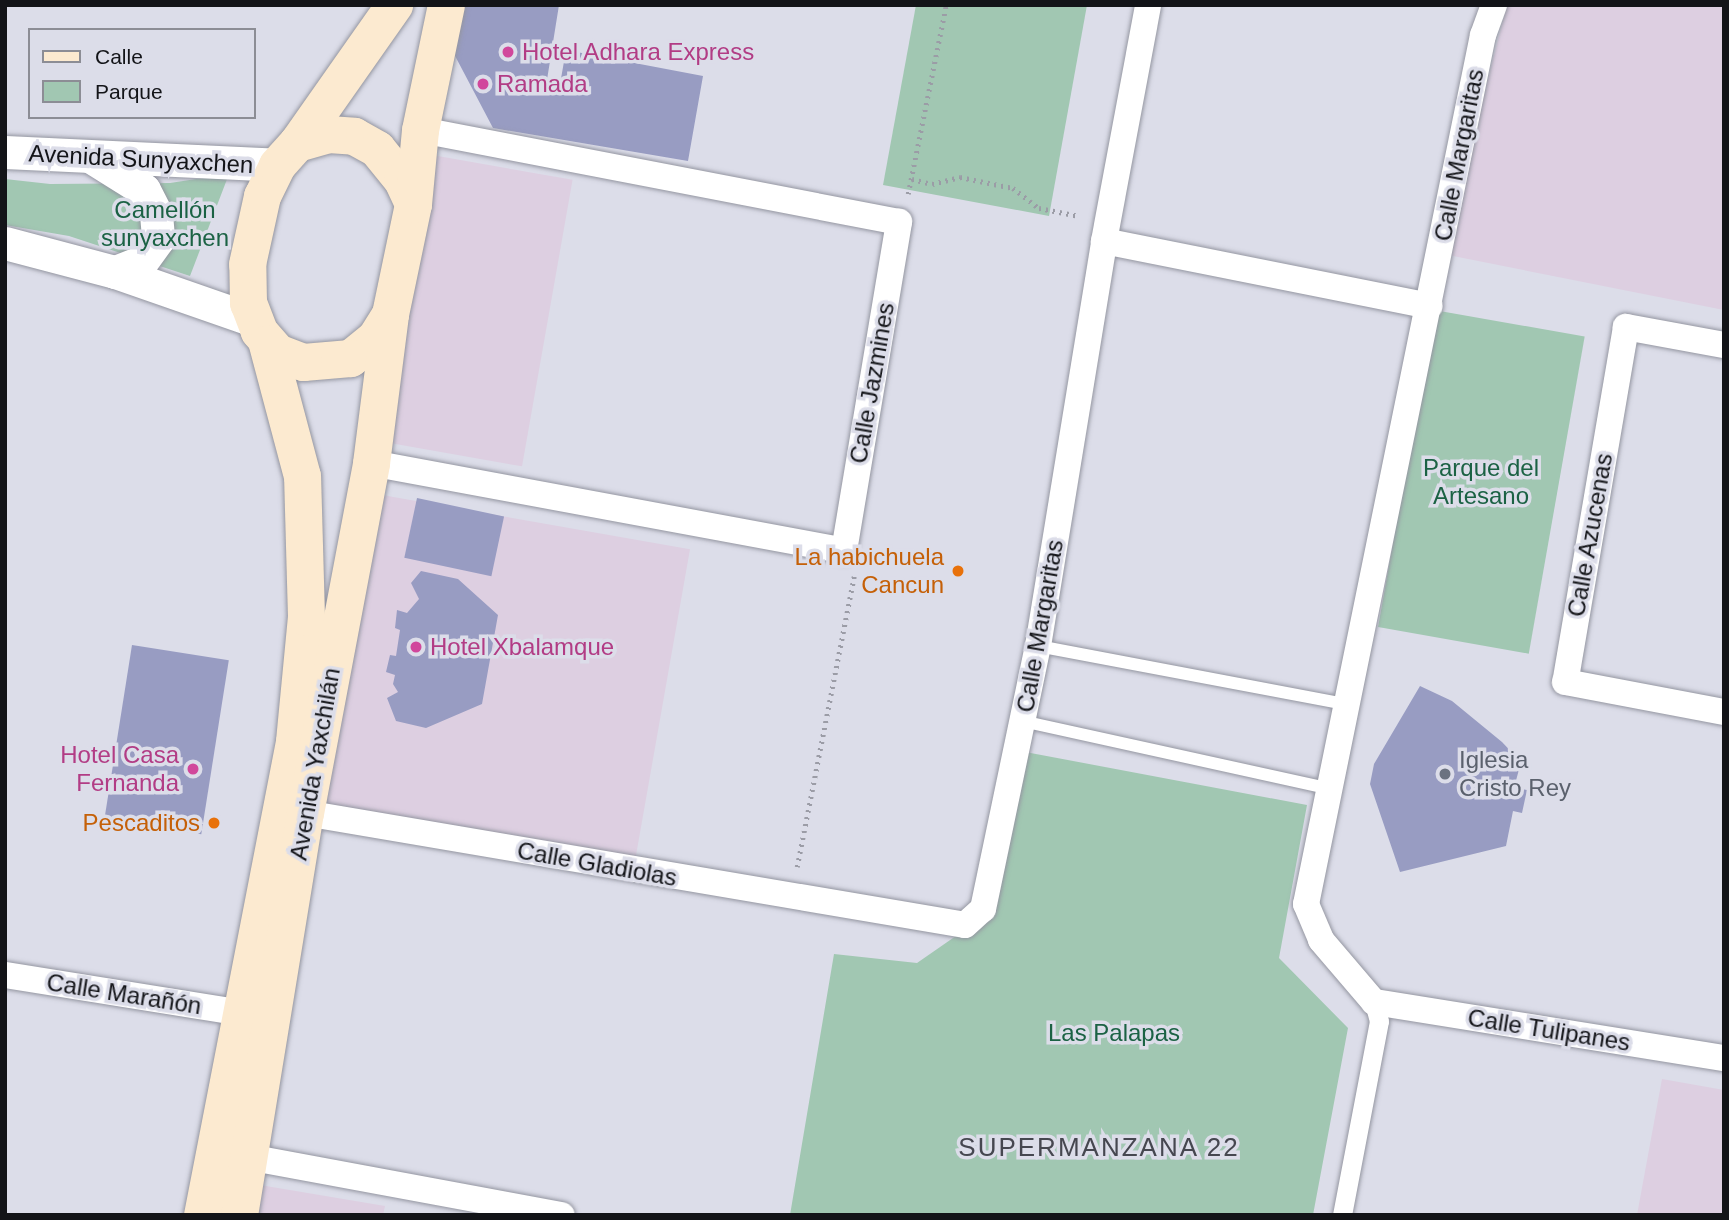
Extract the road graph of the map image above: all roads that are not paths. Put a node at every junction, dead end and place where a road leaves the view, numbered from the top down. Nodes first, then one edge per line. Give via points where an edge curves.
1 (394, 5) edge
2 (446, 5) edge
3 (1148, 5) edge
4 (1494, 5) edge
5 (420, 130) junction
6 (5, 152) edge
7 (287, 154) junction
8 (93, 158) junction
9 (413, 204) junction
10 (1106, 231) junction
11 (5, 243) edge
12 (114, 272) junction
13 (1430, 306) junction
14 (390, 314) junction
15 (260, 332) junction
16 (1724, 345) edge
17 (371, 463) junction
18 (1038, 646) junction
19 (1346, 704) junction
20 (1724, 712) edge
21 (1022, 721) junction
22 (1332, 789) junction
23 (305, 814) junction
24 (889, 913) joint
25 (5, 975) edge
26 (1374, 1002) junction
27 (243, 1013) junction
28 (1724, 1058) edge
29 (248, 1157) junction
30 (202, 1215) edge
31 (239, 1215) edge
32 (562, 1215) edge
33 (1342, 1215) edge

1 - 7 main road
2 - 5 main road
3 - 10 street, Calle Margaritas
4 - 13 street, Calle Margaritas via 1483,35
5 - 9 main road
5 - 17 street, Calle Jazmines via 899,222 844,551
6 - 8 street, Avenida Sunyaxchen
7 - 8 street, Avenida Sunyaxchen
7 - 9 main road via 328,134 365,140 388,161
7 - 15 main road via 262,196 247,264
8 - 12 street via 145,190 156,214 158,239 147,255
9 - 14 main road
10 - 13 street
10 - 18 street, Calle Margaritas
11 - 12 street
12 - 15 street
13 - 19 street, Calle Margaritas
14 - 15 main road via 366,347 332,362 289,358
14 - 17 main road, Avenida Yaxchilán
15 - 27 main road, Avenida Yaxchilán via 302,476 306,617 293,741
16 - 20 street, Calle Azucenas via 1626,327 1565,682
17 - 23 main road, Avenida Yaxchilán
18 - 19 lane
18 - 21 street, Calle Margaritas
19 - 22 street, Calle Margaritas
21 - 22 lane
21 - 24 street, Calle Margaritas via 983,909 965,925
22 - 26 street, Calle Margaritas via 1306,904 1321,940
23 - 24 street, Calle Gladiolas
23 - 29 main road, Avenida Yaxchilán
25 - 27 street, Calle Marañón
26 - 28 street, Calle Tulipanes
26 - 33 street via 1379,1021
27 - 30 main road, Avenida Yaxchilán
29 - 31 main road, Avenida Yaxchilán
29 - 32 street

